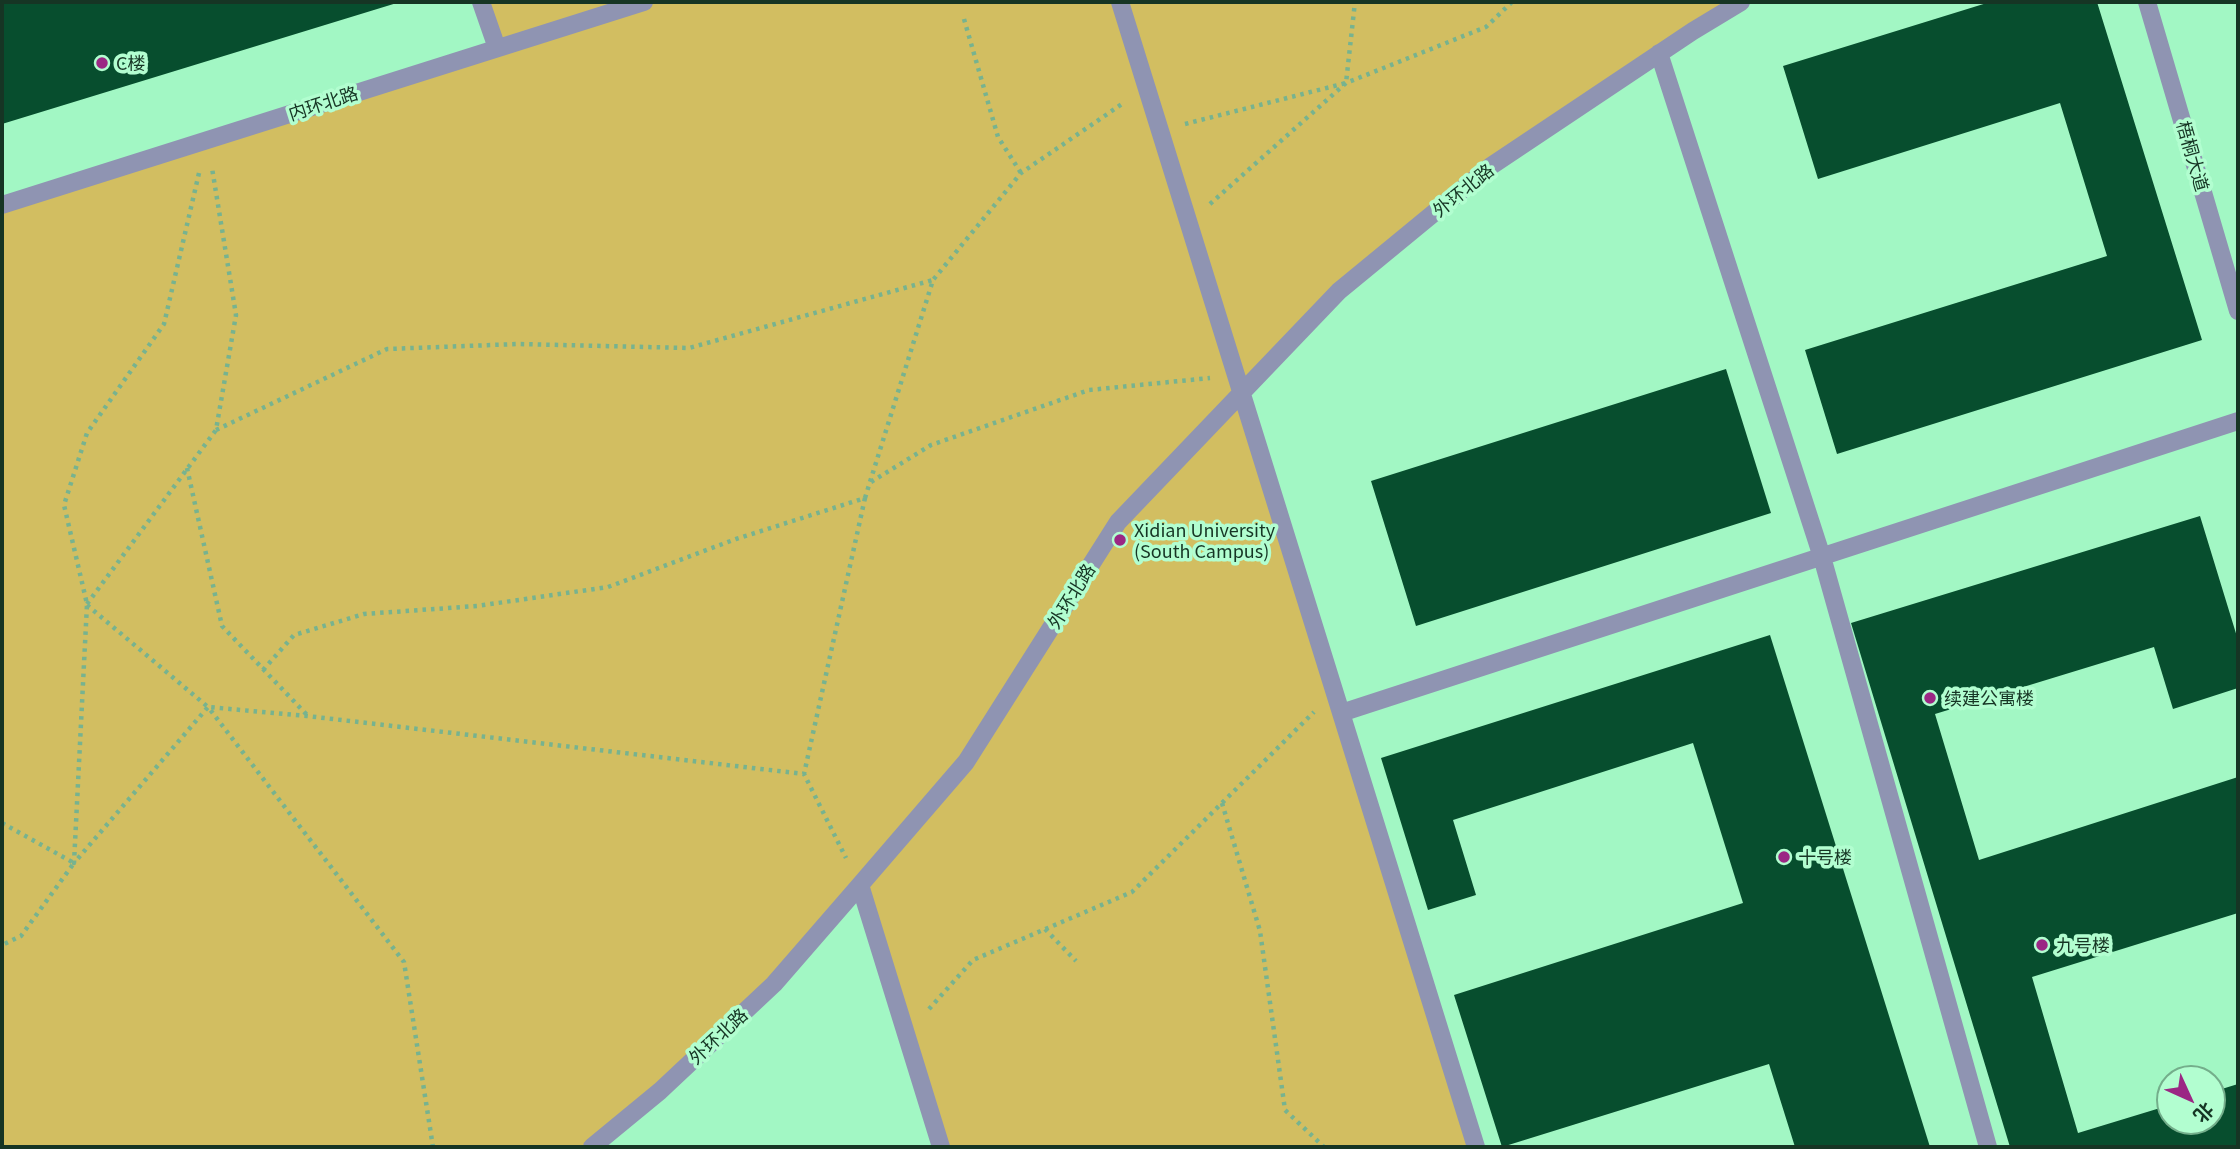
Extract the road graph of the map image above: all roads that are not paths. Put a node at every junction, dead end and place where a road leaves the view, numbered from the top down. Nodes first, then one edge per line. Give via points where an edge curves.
1 (481, 2) edge
2 (643, 2) edge
3 (1120, 2) edge
4 (1741, 2) edge
5 (2147, 2) edge
6 (497, 48) junction
7 (1659, 53) junction
8 (2, 205) edge
9 (2238, 311) edge
10 (1241, 396) junction
11 (2238, 421) edge
12 (1822, 557) junction
13 (1341, 713) junction
14 (860, 886) junction
15 (592, 1147) edge
16 (941, 1147) edge
17 (1476, 1147) edge
18 (1988, 1147) edge

1 - 6 lane
2 - 6 lane, 内环北路
3 - 10 lane
4 - 7 lane, 外环北路
5 - 9 lane, 梧桐大道
6 - 8 lane, 内环北路
7 - 10 lane, 外环北路 via 1491,166 1349,282
7 - 12 lane
10 - 13 lane
10 - 14 lane, 外环北路 via 1118,522 966,762
11 - 12 lane
12 - 13 lane
12 - 18 lane
13 - 17 lane
14 - 15 lane, 外环北路 via 774,984 660,1091
14 - 16 lane

